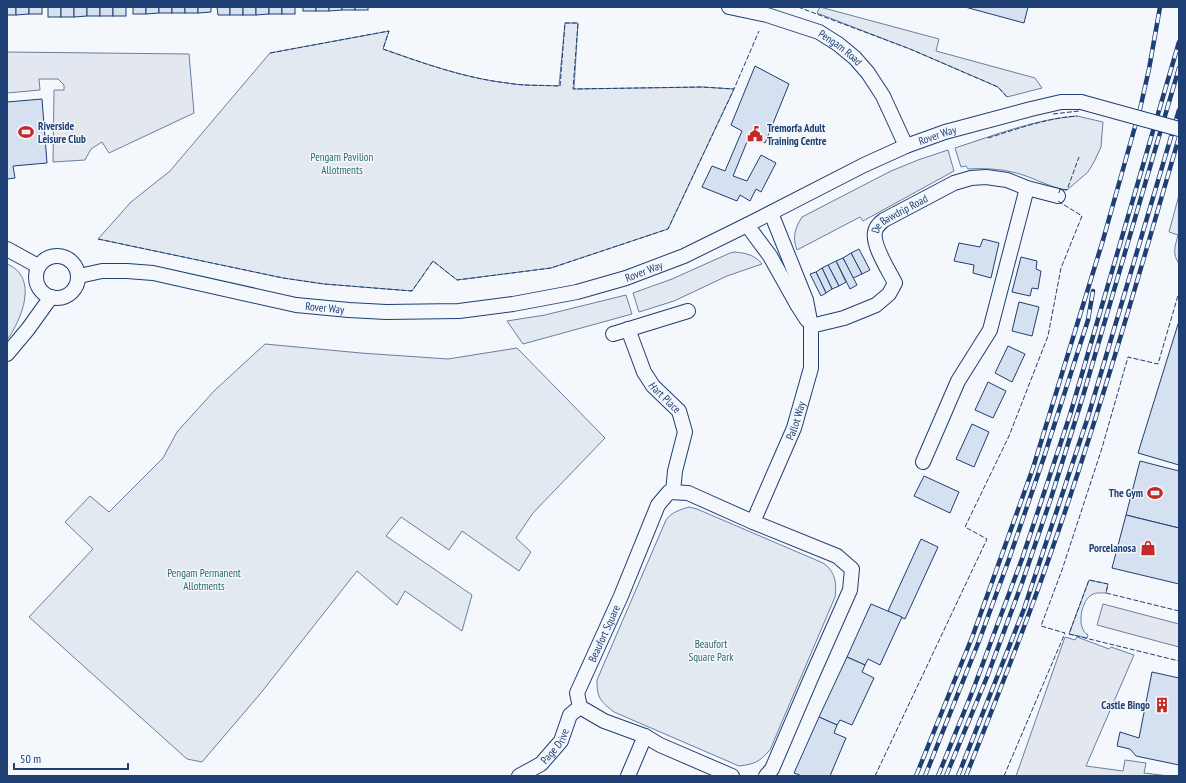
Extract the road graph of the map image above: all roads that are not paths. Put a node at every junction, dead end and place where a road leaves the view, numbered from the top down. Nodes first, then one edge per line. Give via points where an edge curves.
1 (729, 7) edge
2 (1179, 129) edge
3 (906, 146) junction
4 (1027, 188) junction
5 (1058, 196) dead end
6 (771, 213) junction
7 (747, 225) junction
8 (7, 249) edge
9 (38, 266) junction
10 (79, 276) junction
11 (51, 297) junction
12 (688, 311) dead end
13 (811, 326) junction
14 (628, 329) junction
15 (614, 334) dead end
16 (7, 354) edge
17 (923, 462) dead end
18 (674, 492) junction
19 (755, 516) junction
20 (580, 707) junction
21 (645, 736) junction
22 (519, 776) edge
23 (628, 776) edge
24 (732, 776) edge
25 (766, 776) edge

1 - 3 street, Pengam Road via 806,27 820,32 838,44 868,73 883,96
2 - 3 street, Rover Way, bridge via 1081,102 1061,102 945,132
3 - 6 street, Rover Way
4 - 5 street, De Bawdrip Road
4 - 13 street, De Bawdrip Road via 1007,180 986,177 960,180 884,220 878,225 874,238 895,283 888,294 870,308
4 - 17 street via 990,330 958,381
6 - 7 street, Rover Way
6 - 13 street, Pallot Way via 806,300
7 - 10 street, Rover Way via 684,256 626,278 577,292 459,311 379,311 296,305 153,273 102,271
7 - 13 street via 770,256
8 - 9 street
9 - 10 street via 52,256 65,257 75,264
9 - 11 street via 37,285
10 - 11 street via 72,292 62,298
11 - 16 street
12 - 14 street
13 - 19 street, Pallot Way via 811,368 794,428
14 - 15 street
14 - 18 street, Hart Place via 644,372 653,386 678,410 685,432 675,471
18 - 19 street via 688,493
18 - 20 street, Beaufort Square via 669,492 658,504 621,596 577,693
19 - 25 street via 837,556 852,569 850,590 772,769
20 - 21 street via 604,721
20 - 22 street, Page Drive via 570,715 561,741 541,764
21 - 23 street
21 - 24 street

